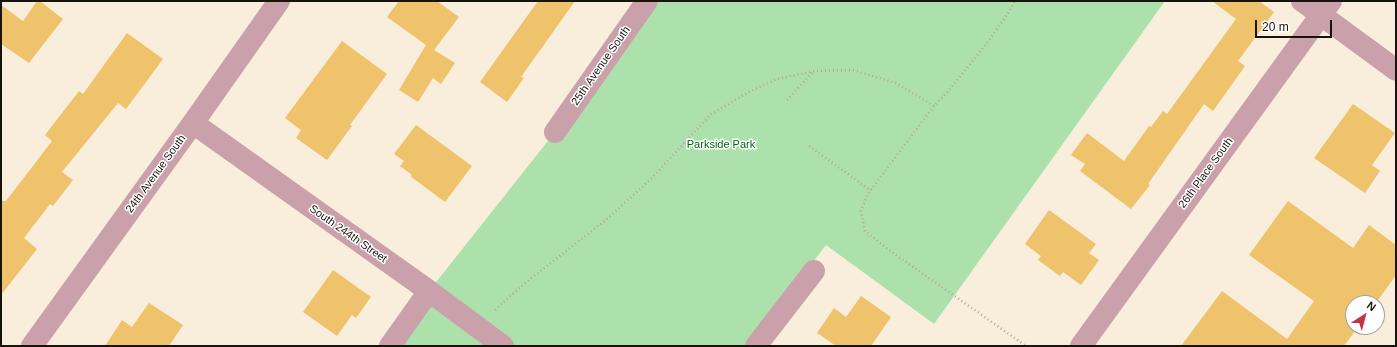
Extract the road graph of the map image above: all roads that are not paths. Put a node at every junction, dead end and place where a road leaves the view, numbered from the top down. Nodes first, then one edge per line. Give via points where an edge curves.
1 (279, 1) edge
2 (647, 1) edge
3 (1302, 1) edge
4 (1325, 8) edge
5 (1396, 70) edge
6 (193, 123) junction
7 (555, 132) dead end
8 (814, 271) dead end
9 (429, 291) junction
10 (32, 346) edge
11 (390, 346) edge
12 (503, 346) edge
13 (756, 346) edge
14 (1081, 346) edge

1 - 6 street, 24th Avenue South
2 - 7 street, 25th Avenue South
3 - 4 street
4 - 5 street
4 - 14 street, 26th Place South
6 - 9 street, South 244th Street
6 - 10 street, 24th Avenue South
8 - 13 street
9 - 11 street
9 - 12 street, South 244th Street

